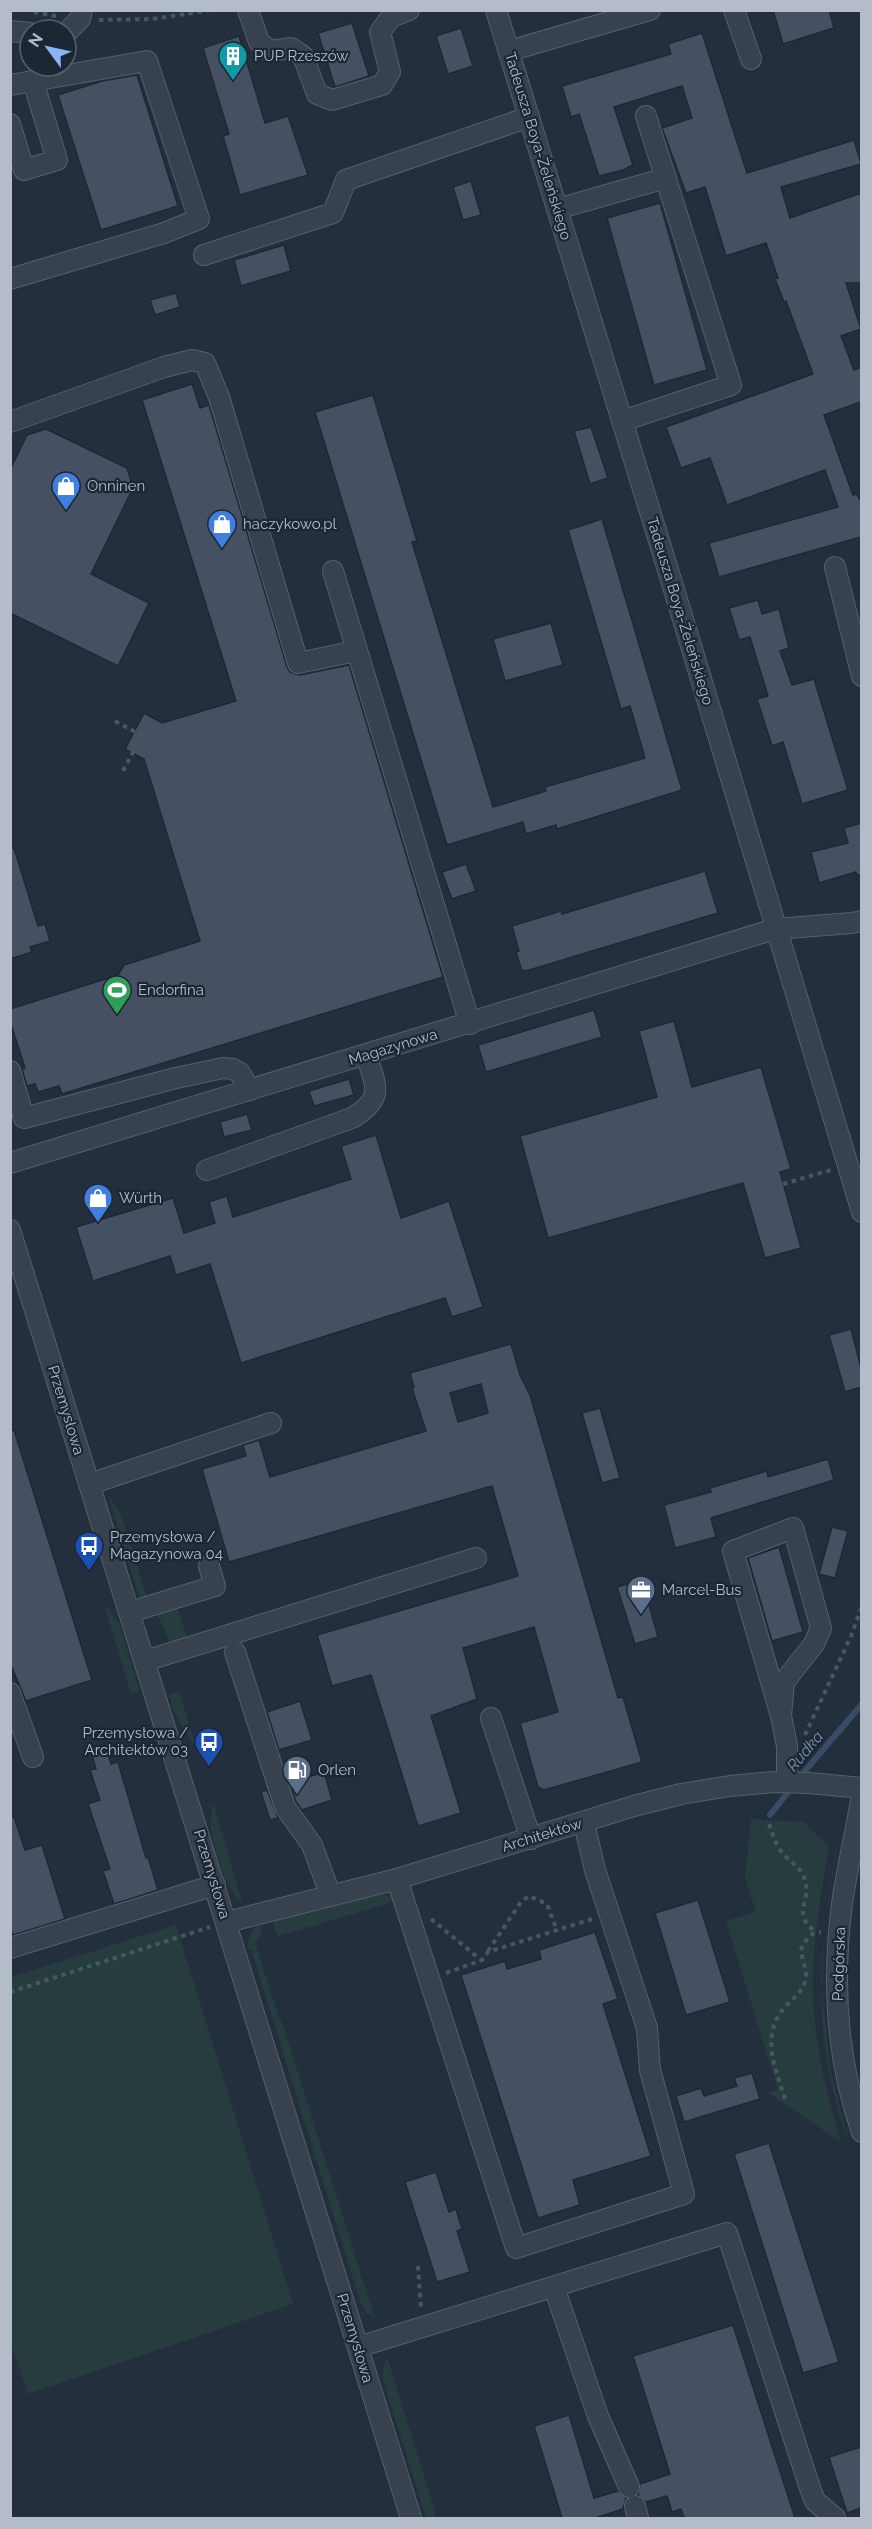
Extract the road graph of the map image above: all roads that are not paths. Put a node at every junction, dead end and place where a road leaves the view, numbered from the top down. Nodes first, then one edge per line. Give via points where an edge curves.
1 (248, 10) edge
2 (409, 10) edge
3 (496, 10) edge
4 (650, 10) edge
5 (734, 10) edge
6 (509, 51) junction
7 (751, 59) dead end
8 (78, 69) edge
9 (42, 78) edge
10 (33, 81) junction
11 (10, 85) edge
12 (646, 116) dead end
13 (529, 117) junction
14 (10, 124) edge
15 (666, 178) junction
16 (557, 209) junction
17 (204, 255) dead end
18 (10, 279) edge
19 (622, 421) junction
20 (10, 422) edge
21 (835, 567) dead end
22 (333, 571) dead end
23 (356, 651) junction
24 (861, 676) edge
25 (861, 921) edge
26 (775, 929) junction
27 (470, 1024) junction
28 (366, 1055) junction
29 (10, 1071) edge
30 (250, 1090) junction
31 (10, 1163) edge
32 (207, 1170) dead end
33 (861, 1212) edge
34 (10, 1230) edge
35 (18, 1282) edge
36 (271, 1423) dead end
37 (90, 1484) junction
38 (476, 1558) dead end
39 (209, 1566) dead end
40 (130, 1612) junction
41 (235, 1652) dead end
42 (145, 1661) junction
43 (10, 1693) edge
44 (782, 1716) junction
45 (491, 1718) dead end
46 (33, 1757) dead end
47 (780, 1782) junction
48 (861, 1788) edge
49 (861, 1795) edge
50 (584, 1823) junction
51 (531, 1839) junction
52 (397, 1879) junction
53 (216, 1885) junction
54 (331, 1896) junction
55 (227, 1922) junction
56 (10, 1948) edge
57 (861, 2132) edge
58 (554, 2287) junction
59 (358, 2347) junction
60 (634, 2504) edge
61 (411, 2518) edge
62 (835, 2518) edge

1 - 2 street via 259,42 270,51 291,48 303,56 317,94 332,100 382,85 390,72 380,32 390,17
3 - 6 street, Tadeusza Boya-Żeleńskiego
4 - 6 street
5 - 7 street
6 - 13 street, Tadeusza Boya-Żeleńskiego
8 - 18 street via 147,61 199,219
9 - 10 street
10 - 11 street
10 - 14 street via 57,160 24,170
12 - 15 street
13 - 16 street, Tadeusza Boya-Żeleńskiego
13 - 17 street via 346,180 333,213
15 - 16 street
15 - 19 street via 731,385
16 - 19 street, Tadeusza Boya-Żeleńskiego
19 - 26 street, Tadeusza Boya-Żeleńskiego
20 - 23 street via 164,367 192,360 205,363 219,397 298,663
21 - 24 street
22 - 23 street
23 - 27 street
25 - 26 street, Magazynowa
26 - 27 street, Magazynowa
26 - 33 street, Tadeusza Boya-Żeleńskiego
27 - 28 street, Magazynowa
28 - 30 street, Magazynowa
28 - 32 street via 375,1091 366,1110
29 - 30 street via 24,1118 224,1068 240,1073
30 - 31 street, Magazynowa
34 - 35 street, Przemysłowa
35 - 37 street, Przemysłowa
36 - 37 street
37 - 40 street, Przemysłowa
38 - 42 street
39 - 40 street via 215,1586
40 - 42 street, Przemysłowa
41 - 54 street via 285,1808 312,1845
42 - 53 street, Przemysłowa
43 - 46 street
44 - 44 street via 733,1551 793,1528 820,1628 814,1644 784,1682
44 - 47 street via 787,1746
45 - 51 street
47 - 48 street, Architektów
47 - 50 street, Architektów via 681,1794
49 - 57 street, Podgórska via 842,1902 836,1976 842,2055
50 - 51 street, Architektów
50 - 52 street via 587,1843 647,2028 650,2070 684,2194 516,2248
51 - 52 street, Architektów
52 - 54 street, Architektów
53 - 55 street, Przemysłowa
53 - 56 street
54 - 55 street, Architektów
55 - 59 street, Przemysłowa
58 - 59 street
58 - 60 street via 598,2416
58 - 62 street via 728,2233 810,2488 815,2501
59 - 61 street, Przemysłowa

